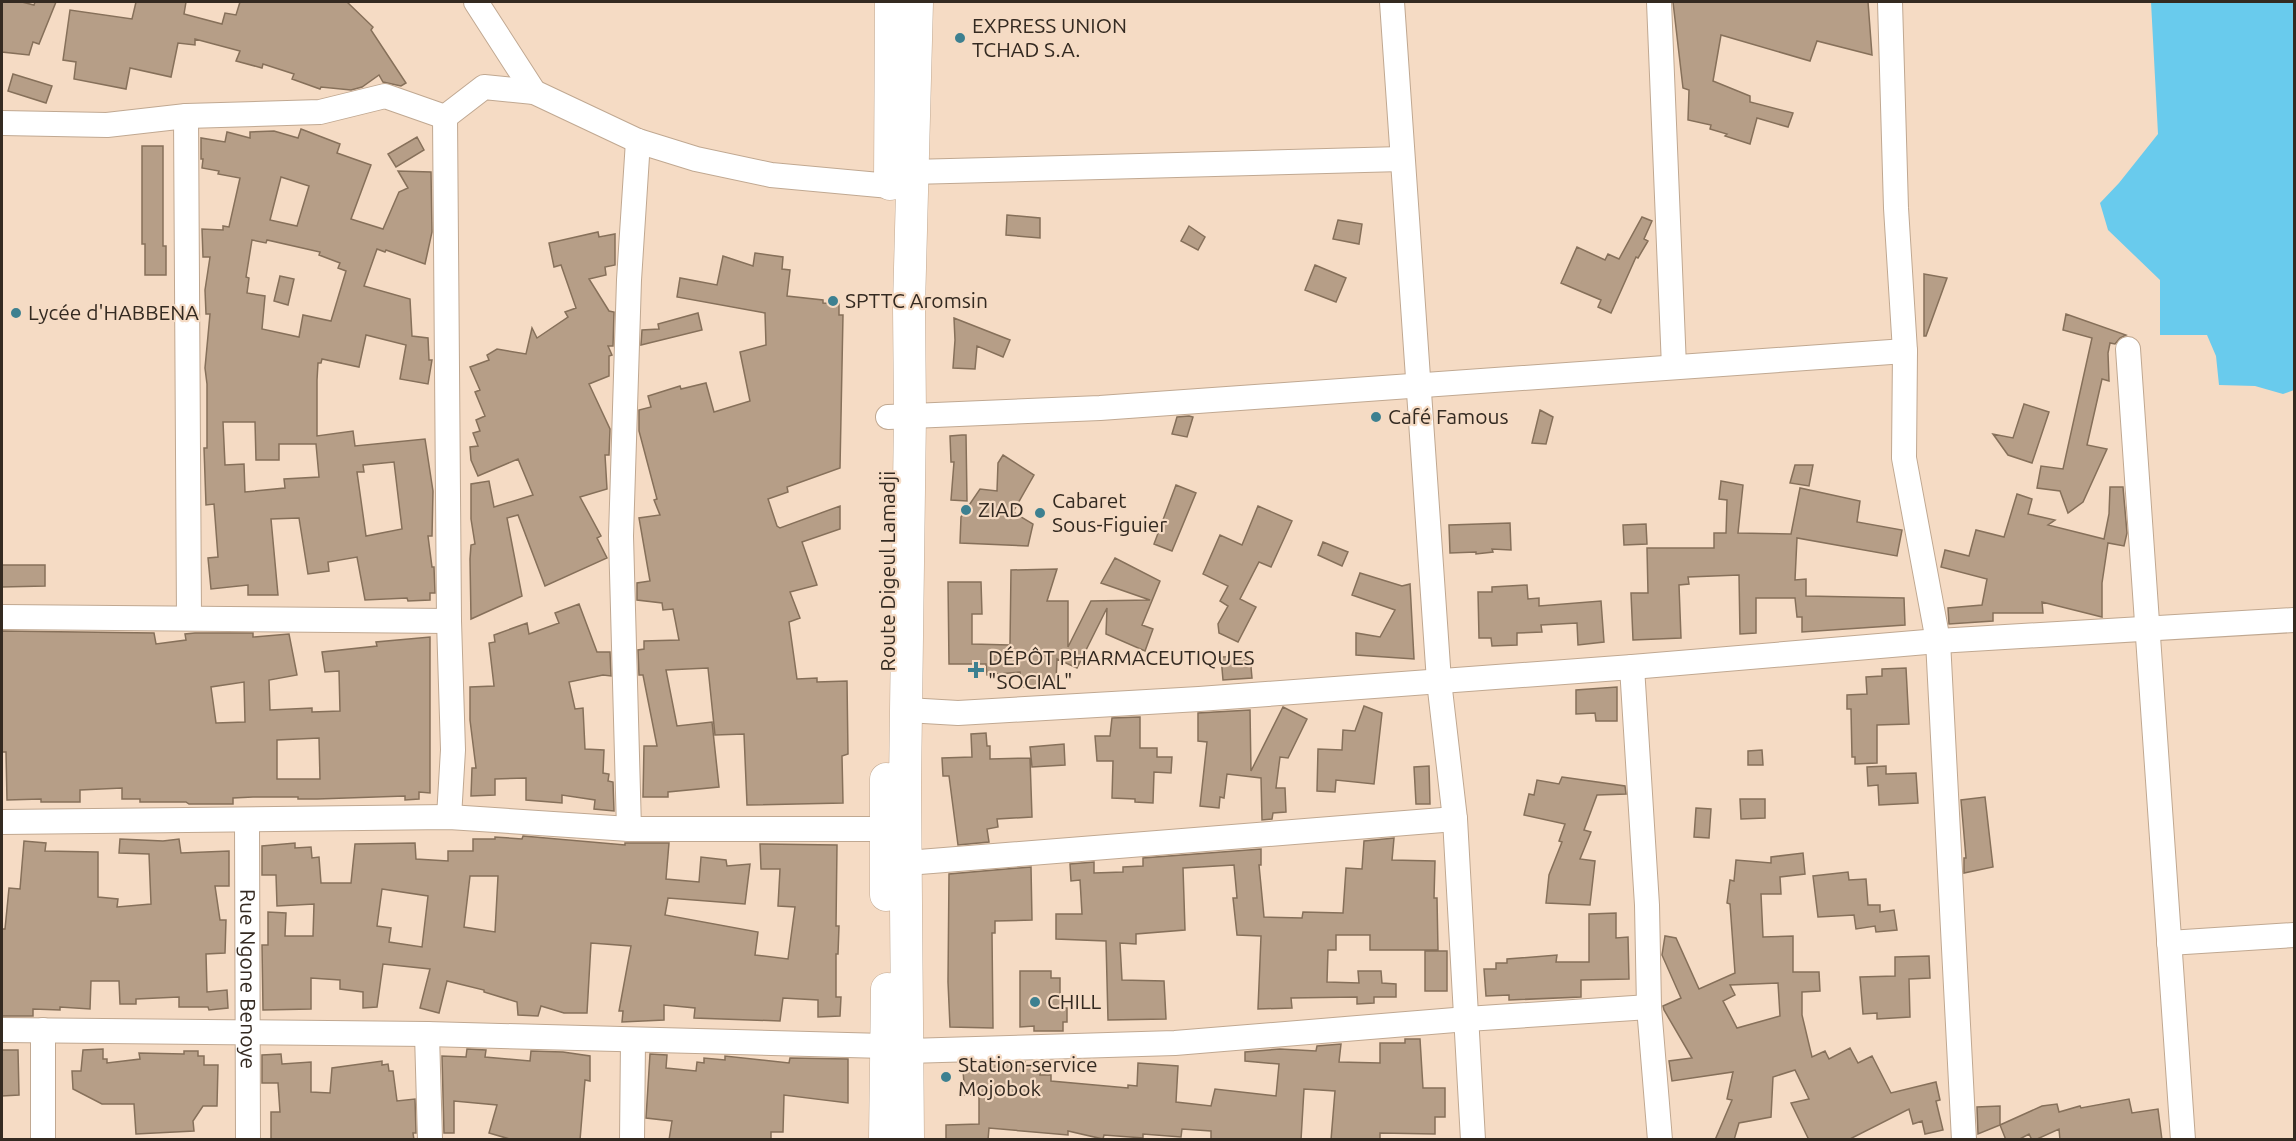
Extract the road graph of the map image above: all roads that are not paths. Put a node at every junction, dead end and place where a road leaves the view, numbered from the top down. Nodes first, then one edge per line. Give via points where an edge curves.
1 (476, 2) edge
2 (891, 2) edge
3 (917, 2) edge
4 (1392, 2) edge
5 (1659, 2) edge
6 (1890, 2) edge
7 (534, 92) junction
8 (186, 116) junction
9 (445, 117) junction
10 (2, 123) edge
11 (638, 141) junction
12 (1402, 159) junction
13 (901, 179) junction
14 (2128, 349) dead end
15 (1905, 351) junction
16 (1674, 367) junction
17 (1420, 387) junction
18 (899, 416) junction
19 (2, 617) edge
20 (189, 618) junction
21 (2295, 620) edge
22 (449, 621) junction
23 (2149, 630) junction
24 (1938, 641) junction
25 (1632, 668) junction
26 (1439, 681) junction
27 (908, 710) junction
28 (449, 817) junction
29 (1455, 819) junction
30 (247, 820) junction
31 (2, 822) edge
32 (630, 829) junction
33 (885, 829) junction
34 (907, 863) junction
35 (2295, 935) edge
36 (2169, 943) junction
37 (1649, 1007) junction
38 (1467, 1019) junction
39 (2, 1030) edge
40 (43, 1030) junction
41 (247, 1031) junction
42 (427, 1034) junction
43 (633, 1040) junction
44 (897, 1049) junction
45 (43, 1140) edge
46 (248, 1140) edge
47 (430, 1140) edge
48 (632, 1140) edge
49 (885, 1140) edge
50 (908, 1140) edge
51 (1473, 1140) edge
52 (1660, 1140) edge
53 (1964, 1140) edge
54 (2183, 1140) edge

1 - 7 street
2 - 13 main road, Route Digeul Lamadji
3 - 13 main road
4 - 12 street
5 - 16 street
6 - 15 street
7 - 9 street via 484,87
7 - 11 street
8 - 9 street via 320,112 385,96
8 - 10 street via 107,125
8 - 20 street
9 - 22 street
11 - 13 street via 696,159 771,175
11 - 32 street via 621,536
12 - 13 street
12 - 17 street
13 - 18 main road, Route Digeul Lamadji
14 - 23 street
15 - 16 street
15 - 24 street via 1904,458
16 - 17 street
17 - 18 street via 1100,408
17 - 26 street
18 - 27 main road
18 - 33 main road, Route Digeul Lamadji
19 - 20 street
20 - 22 street
21 - 23 street
22 - 28 street via 453,750
23 - 24 street
23 - 36 street
24 - 25 street
24 - 53 street
25 - 26 street
25 - 37 street via 1647,905
26 - 27 street via 958,713
26 - 29 street
27 - 34 main road
28 - 30 street
28 - 32 street
29 - 34 street
29 - 38 street
30 - 31 street
30 - 41 street, Rue Ngone Benoye
32 - 33 street
33 - 44 main road, Route Digeul Lamadji via 888,996
34 - 44 main road
35 - 36 street
36 - 54 street
37 - 38 street
37 - 52 street
38 - 44 street via 1175,1043
38 - 51 street
39 - 40 street
40 - 41 street
40 - 45 street
41 - 42 street
41 - 46 street, Rue Ngone Benoye
42 - 43 street
42 - 47 street
43 - 44 street
43 - 48 street
44 - 49 main road, Route Digeul Lamadji
44 - 50 main road

